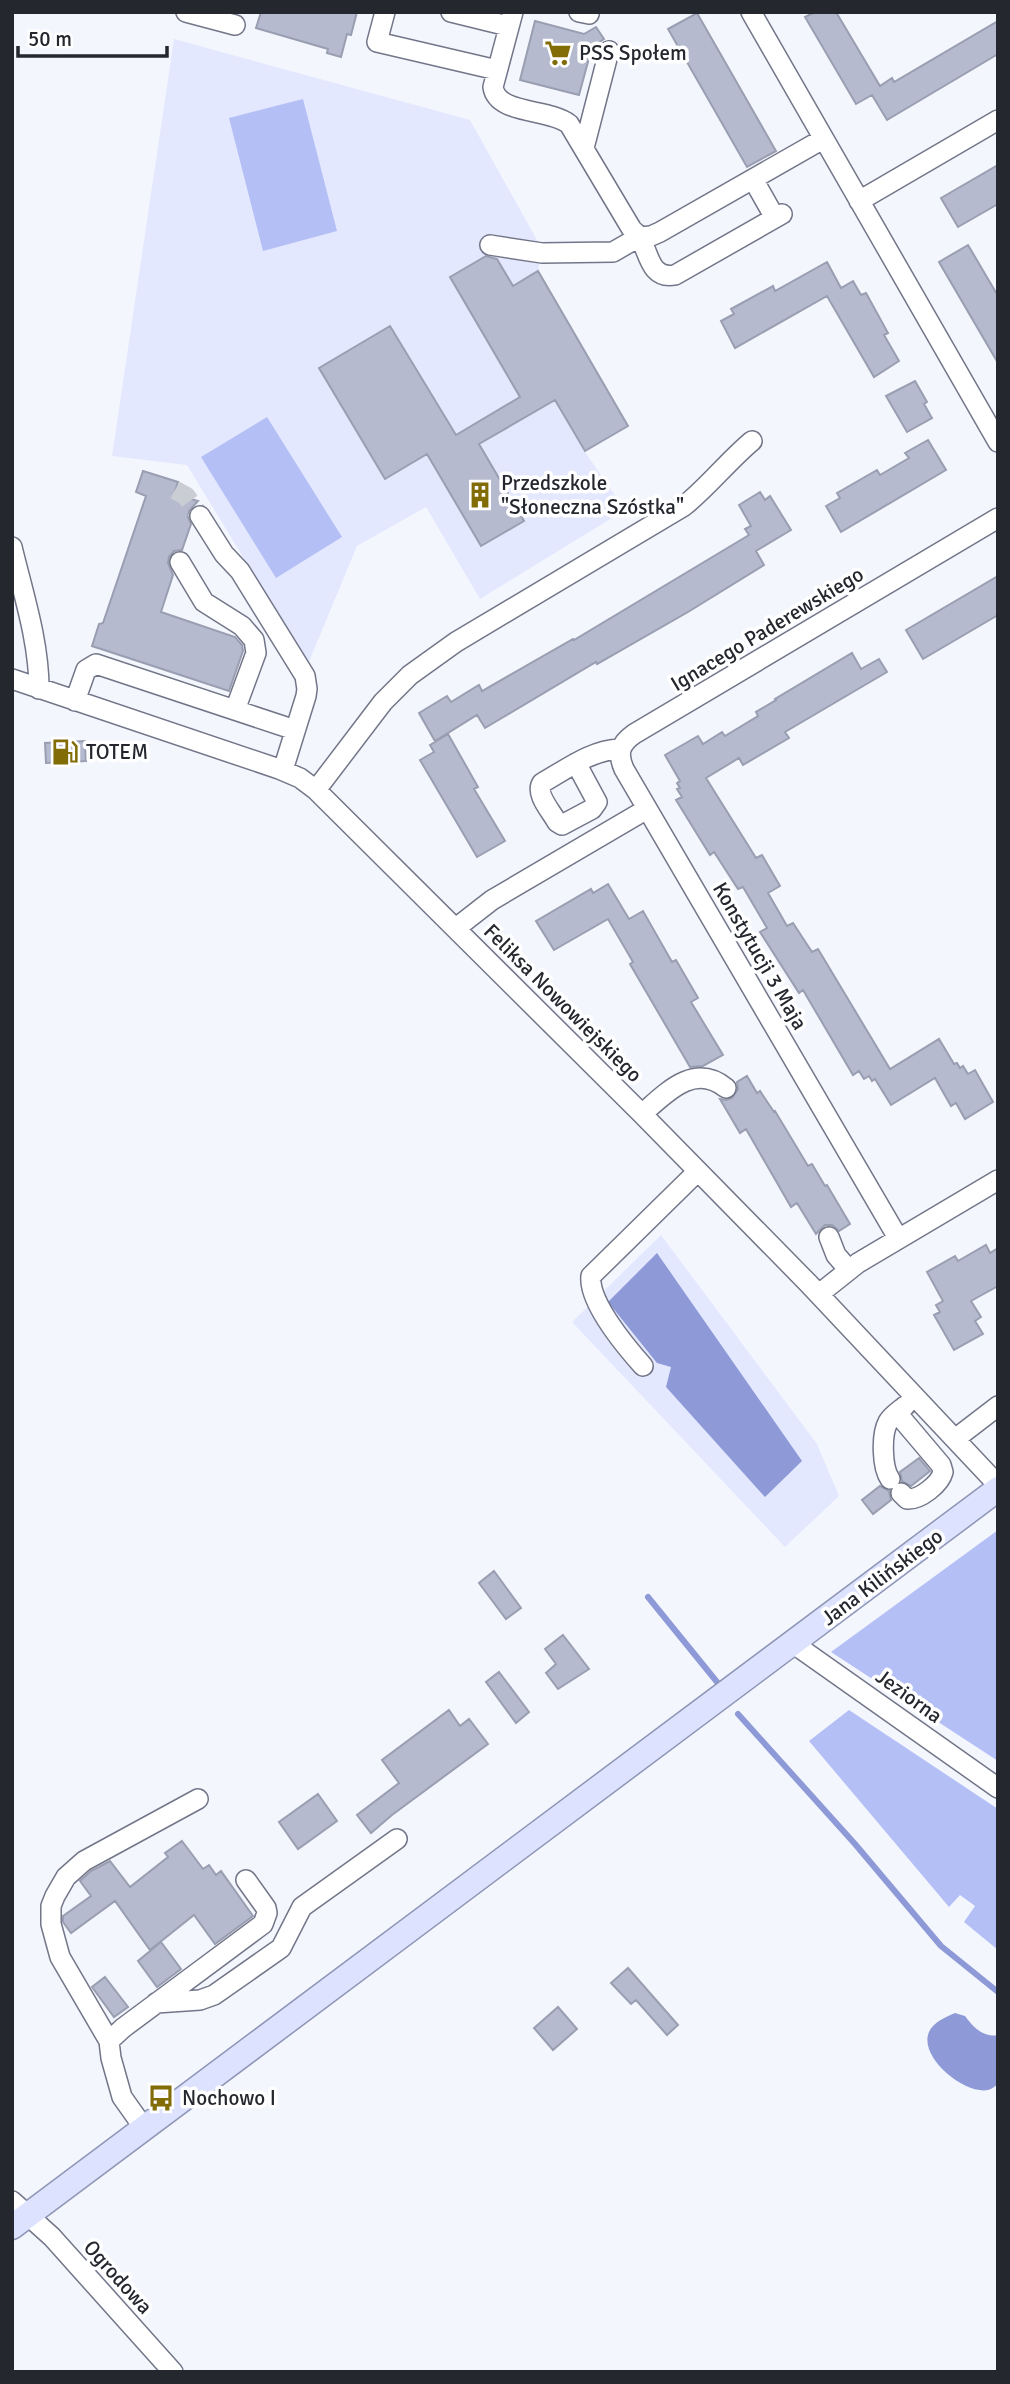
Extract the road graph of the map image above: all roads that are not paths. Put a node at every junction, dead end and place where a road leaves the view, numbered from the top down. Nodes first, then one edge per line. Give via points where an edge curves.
1 (186, 12) edge
2 (385, 12) edge
3 (451, 12) edge
4 (751, 12) edge
5 (510, 19) edge
6 (235, 25) dead end
7 (609, 51) dead end
8 (497, 70) junction
9 (998, 120) edge
10 (823, 139) junction
11 (584, 148) junction
12 (753, 179) junction
13 (859, 201) junction
14 (639, 237) junction
15 (490, 245) dead end
16 (752, 442) dead end
17 (998, 442) edge
18 (200, 516) tunnel mouth
19 (998, 519) edge
20 (12, 547) edge
21 (180, 562) dead end
22 (12, 679) edge
23 (39, 689) junction
24 (75, 701) junction
25 (235, 710) junction
26 (295, 730) junction
27 (620, 749) junction
28 (576, 763) dead end
29 (283, 770) junction
30 (316, 790) junction
31 (647, 808) junction
32 (456, 928) junction
33 (726, 1088) dead end
34 (642, 1114) junction
35 (698, 1171) junction
36 (998, 1180) edge
37 (829, 1237) dead end
38 (898, 1238) junction
39 (848, 1269) junction
40 (819, 1294) junction
41 (643, 1366) dead end
42 (915, 1396) junction
43 (998, 1406) edge
44 (897, 1413) junction
45 (955, 1439) junction
46 (998, 1487) edge
47 (794, 1644) junction
48 (998, 1788) edge
49 (198, 1799) dead end
50 (397, 1839) dead end
51 (246, 1880) dead end
52 (156, 2003) junction
53 (109, 2041) junction
54 (145, 2127) junction
55 (18, 2214) edge
56 (173, 2372) edge

1 - 6 street
2 - 8 street via 377,42
3 - 5 street
4 - 10 street
5 - 8 street
7 - 11 street
8 - 11 street via 493,87 498,100 565,121
9 - 13 street
10 - 12 street
10 - 13 street
11 - 14 street
12 - 14 street via 660,232
12 - 14 street via 778,216 681,272 663,275 652,265
13 - 17 street
14 - 15 street via 613,252 542,253
16 - 30 street via 684,506 456,642 410,675 383,702
18 - 26 street via 305,676 307,689
19 - 27 street, Ignacego Paderewskiego via 634,734
20 - 23 street via 36,649
21 - 25 street via 204,602 242,626 254,640 256,653
22 - 23 street, Feliksa Nowowiejskiego
23 - 24 street, Feliksa Nowowiejskiego
24 - 25 street via 86,670 96,664
24 - 29 street, Feliksa Nowowiejskiego
25 - 26 street
26 - 29 street
27 - 28 street via 601,751
27 - 31 street via 624,769
29 - 30 street, Feliksa Nowowiejskiego
30 - 32 street, Feliksa Nowowiejskiego
31 - 32 street via 492,900
31 - 38 street, Konstytucji 3 Maja
32 - 34 street, Feliksa Nowowiejskiego
33 - 34 street via 713,1079 691,1079
34 - 35 street, Feliksa Nowowiejskiego
35 - 40 street, Feliksa Nowowiejskiego
35 - 41 street via 591,1276 593,1292 609,1321
36 - 38 street
37 - 39 street
38 - 39 street
39 - 40 street
40 - 42 street, Feliksa Nowowiejskiego
42 - 44 street
42 - 45 street, Feliksa Nowowiejskiego
43 - 45 street
44 - 44 street via 885,1429 883,1463 907,1499 917,1498 939,1481 943,1472
45 - 46 street, Feliksa Nowowiejskiego
46 - 47 main road, Jana Kilińskiego
47 - 48 street, Jeziorna
47 - 54 main road, Jana Kilińskiego
49 - 53 street via 84,1861 66,1878 51,1906 60,1957
50 - 52 street via 302,1907 281,1948 214,1995
51 - 52 street via 266,1908 263,1924
52 - 53 street
53 - 54 street via 122,2096
54 - 55 main road, Jana Kilińskiego
55 - 56 street, Ogrodowa via 52,2237

